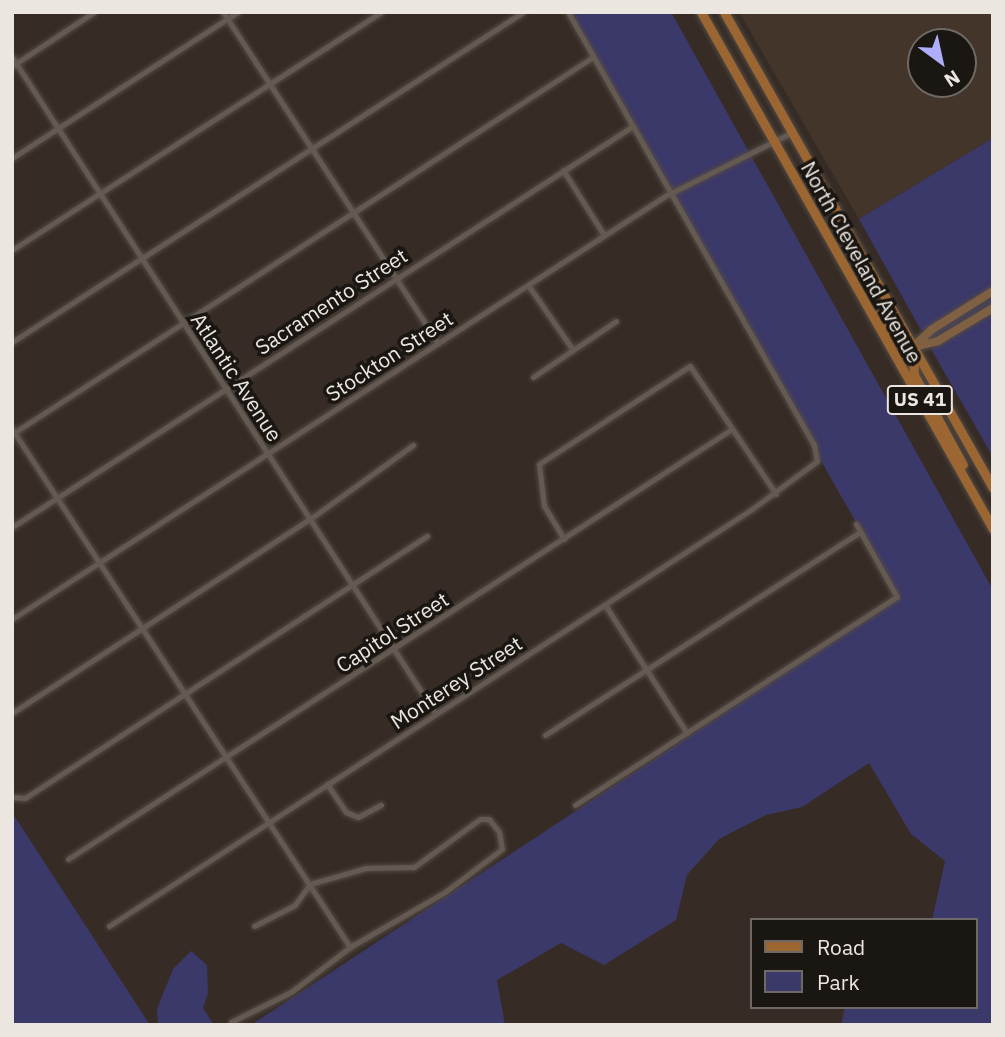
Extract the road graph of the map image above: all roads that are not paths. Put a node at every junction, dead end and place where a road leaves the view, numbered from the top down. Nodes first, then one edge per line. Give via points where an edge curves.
1 (94, 12) edge
2 (223, 12) edge
3 (238, 12) edge
4 (381, 12) edge
5 (523, 12) edge
6 (568, 12) edge
7 (701, 12) edge
8 (723, 12) edge
9 (227, 19) junction
10 (12, 57) edge
11 (593, 57) junction
12 (14, 65) edge
13 (269, 84) junction
14 (633, 126) junction
15 (58, 128) junction
16 (791, 133) junction
17 (774, 142) junction
18 (311, 149) junction
19 (12, 158) edge
20 (563, 170) junction
21 (100, 192) junction
22 (671, 193) junction
23 (353, 214) junction
24 (604, 235) junction
25 (12, 250) edge
26 (142, 258) junction
27 (395, 279) junction
28 (855, 284) junction
29 (528, 285) junction
30 (993, 291) edge
31 (993, 307) edge
32 (617, 321) dead end
33 (185, 325) junction
34 (12, 342) edge
35 (438, 343) junction
36 (913, 347) junction
37 (573, 350) junction
38 (533, 377) dead end
39 (226, 388) junction
40 (732, 429) junction
41 (13, 432) edge
42 (412, 445) dead end
43 (268, 453) junction
44 (993, 488) edge
45 (775, 494) junction
46 (57, 498) junction
47 (985, 516) junction
48 (310, 519) junction
49 (856, 524) dead end
50 (12, 527) edge
51 (993, 529) edge
52 (860, 532) junction
53 (427, 536) dead end
54 (564, 539) junction
55 (98, 563) junction
56 (352, 585) junction
57 (605, 605) junction
58 (12, 619) edge
59 (141, 629) junction
60 (394, 649) junction
61 (647, 669) junction
62 (183, 693) junction
63 (12, 713) edge
64 (435, 713) junction
65 (687, 733) junction
66 (545, 735) dead end
67 (225, 758) junction
68 (327, 784) junction
69 (12, 797) edge
70 (381, 804) dead end
71 (575, 805) dead end
72 (267, 822) junction
73 (68, 859) dead end
74 (310, 884) junction
75 (109, 926) dead end
76 (254, 926) dead end
77 (350, 947) junction
78 (231, 1022) dead end

1 - 12 street
2 - 9 street
3 - 9 street
4 - 13 street
5 - 18 street
6 - 11 street
7 - 17 main road, North Cleveland Avenue / US 41
8 - 16 main road, North Cleveland Avenue / US 41
9 - 13 street
9 - 15 street
10 - 12 street, Atlantic Avenue
11 - 14 street
11 - 23 street
12 - 15 street, Atlantic Avenue
13 - 18 street
13 - 21 street
14 - 20 street, Sacramento Street
14 - 22 street
15 - 19 street
15 - 21 street, Atlantic Avenue
16 - 17 street, Stockton Street
16 - 36 main road, North Cleveland Avenue / US 41
17 - 22 street, Stockton Street
17 - 28 main road, North Cleveland Avenue / US 41
18 - 23 street
18 - 26 street
20 - 24 street
20 - 27 street, Sacramento Street
21 - 25 street
21 - 26 street, Atlantic Avenue
22 - 24 street, Stockton Street
22 - 45 street, Monterey Street via 814,445 817,461
23 - 27 street
23 - 33 street
24 - 29 street, Stockton Street
26 - 33 street, Atlantic Avenue
26 - 34 street
27 - 35 street
27 - 39 street, Sacramento Street
28 - 36 main road via 898,343
28 - 47 main road, North Cleveland Avenue / US 41
29 - 35 street, Stockton Street
29 - 37 street
30 - 36 main road via 931,330
31 - 36 main road via 939,341
32 - 37 street
33 - 39 street, Atlantic Avenue
33 - 41 street
35 - 43 street, Stockton Street
36 - 44 main road, North Cleveland Avenue / US 41
36 - 47 main road via 914,375 952,441
37 - 38 street
39 - 43 street, Atlantic Avenue
39 - 46 street, Sacramento Street
40 - 45 street
40 - 54 street, Capitol Street
40 - 54 street via 690,366 539,464 544,506
41 - 46 street
42 - 48 street
43 - 48 street, Atlantic Avenue
43 - 55 street, Stockton Street
45 - 57 street, Monterey Street
46 - 50 street, Sacramento Street
46 - 55 street
47 - 51 main road, North Cleveland Avenue / US 41
48 - 56 street, Atlantic Avenue
48 - 59 street
49 - 52 street
52 - 61 street
52 - 65 street via 897,597
53 - 56 street
54 - 60 street, Capitol Street
55 - 58 street, Stockton Street
55 - 59 street
56 - 60 street, Atlantic Avenue
56 - 62 street
57 - 61 street
57 - 64 street, Monterey Street
59 - 62 street
59 - 63 street
60 - 64 street, Atlantic Avenue
60 - 67 street, Capitol Street
61 - 65 street
61 - 66 street
62 - 67 street
62 - 69 street via 24,798
64 - 68 street, Monterey Street
65 - 71 street
67 - 72 street
67 - 73 street, Capitol Street
68 - 70 street via 346,812 358,817
68 - 72 street, Monterey Street
72 - 74 street
72 - 75 street, Monterey Street
74 - 76 street via 295,905
74 - 77 street
74 - 77 street via 356,870 414,867 480,819 495,825 502,849 445,892
77 - 78 street via 291,992

